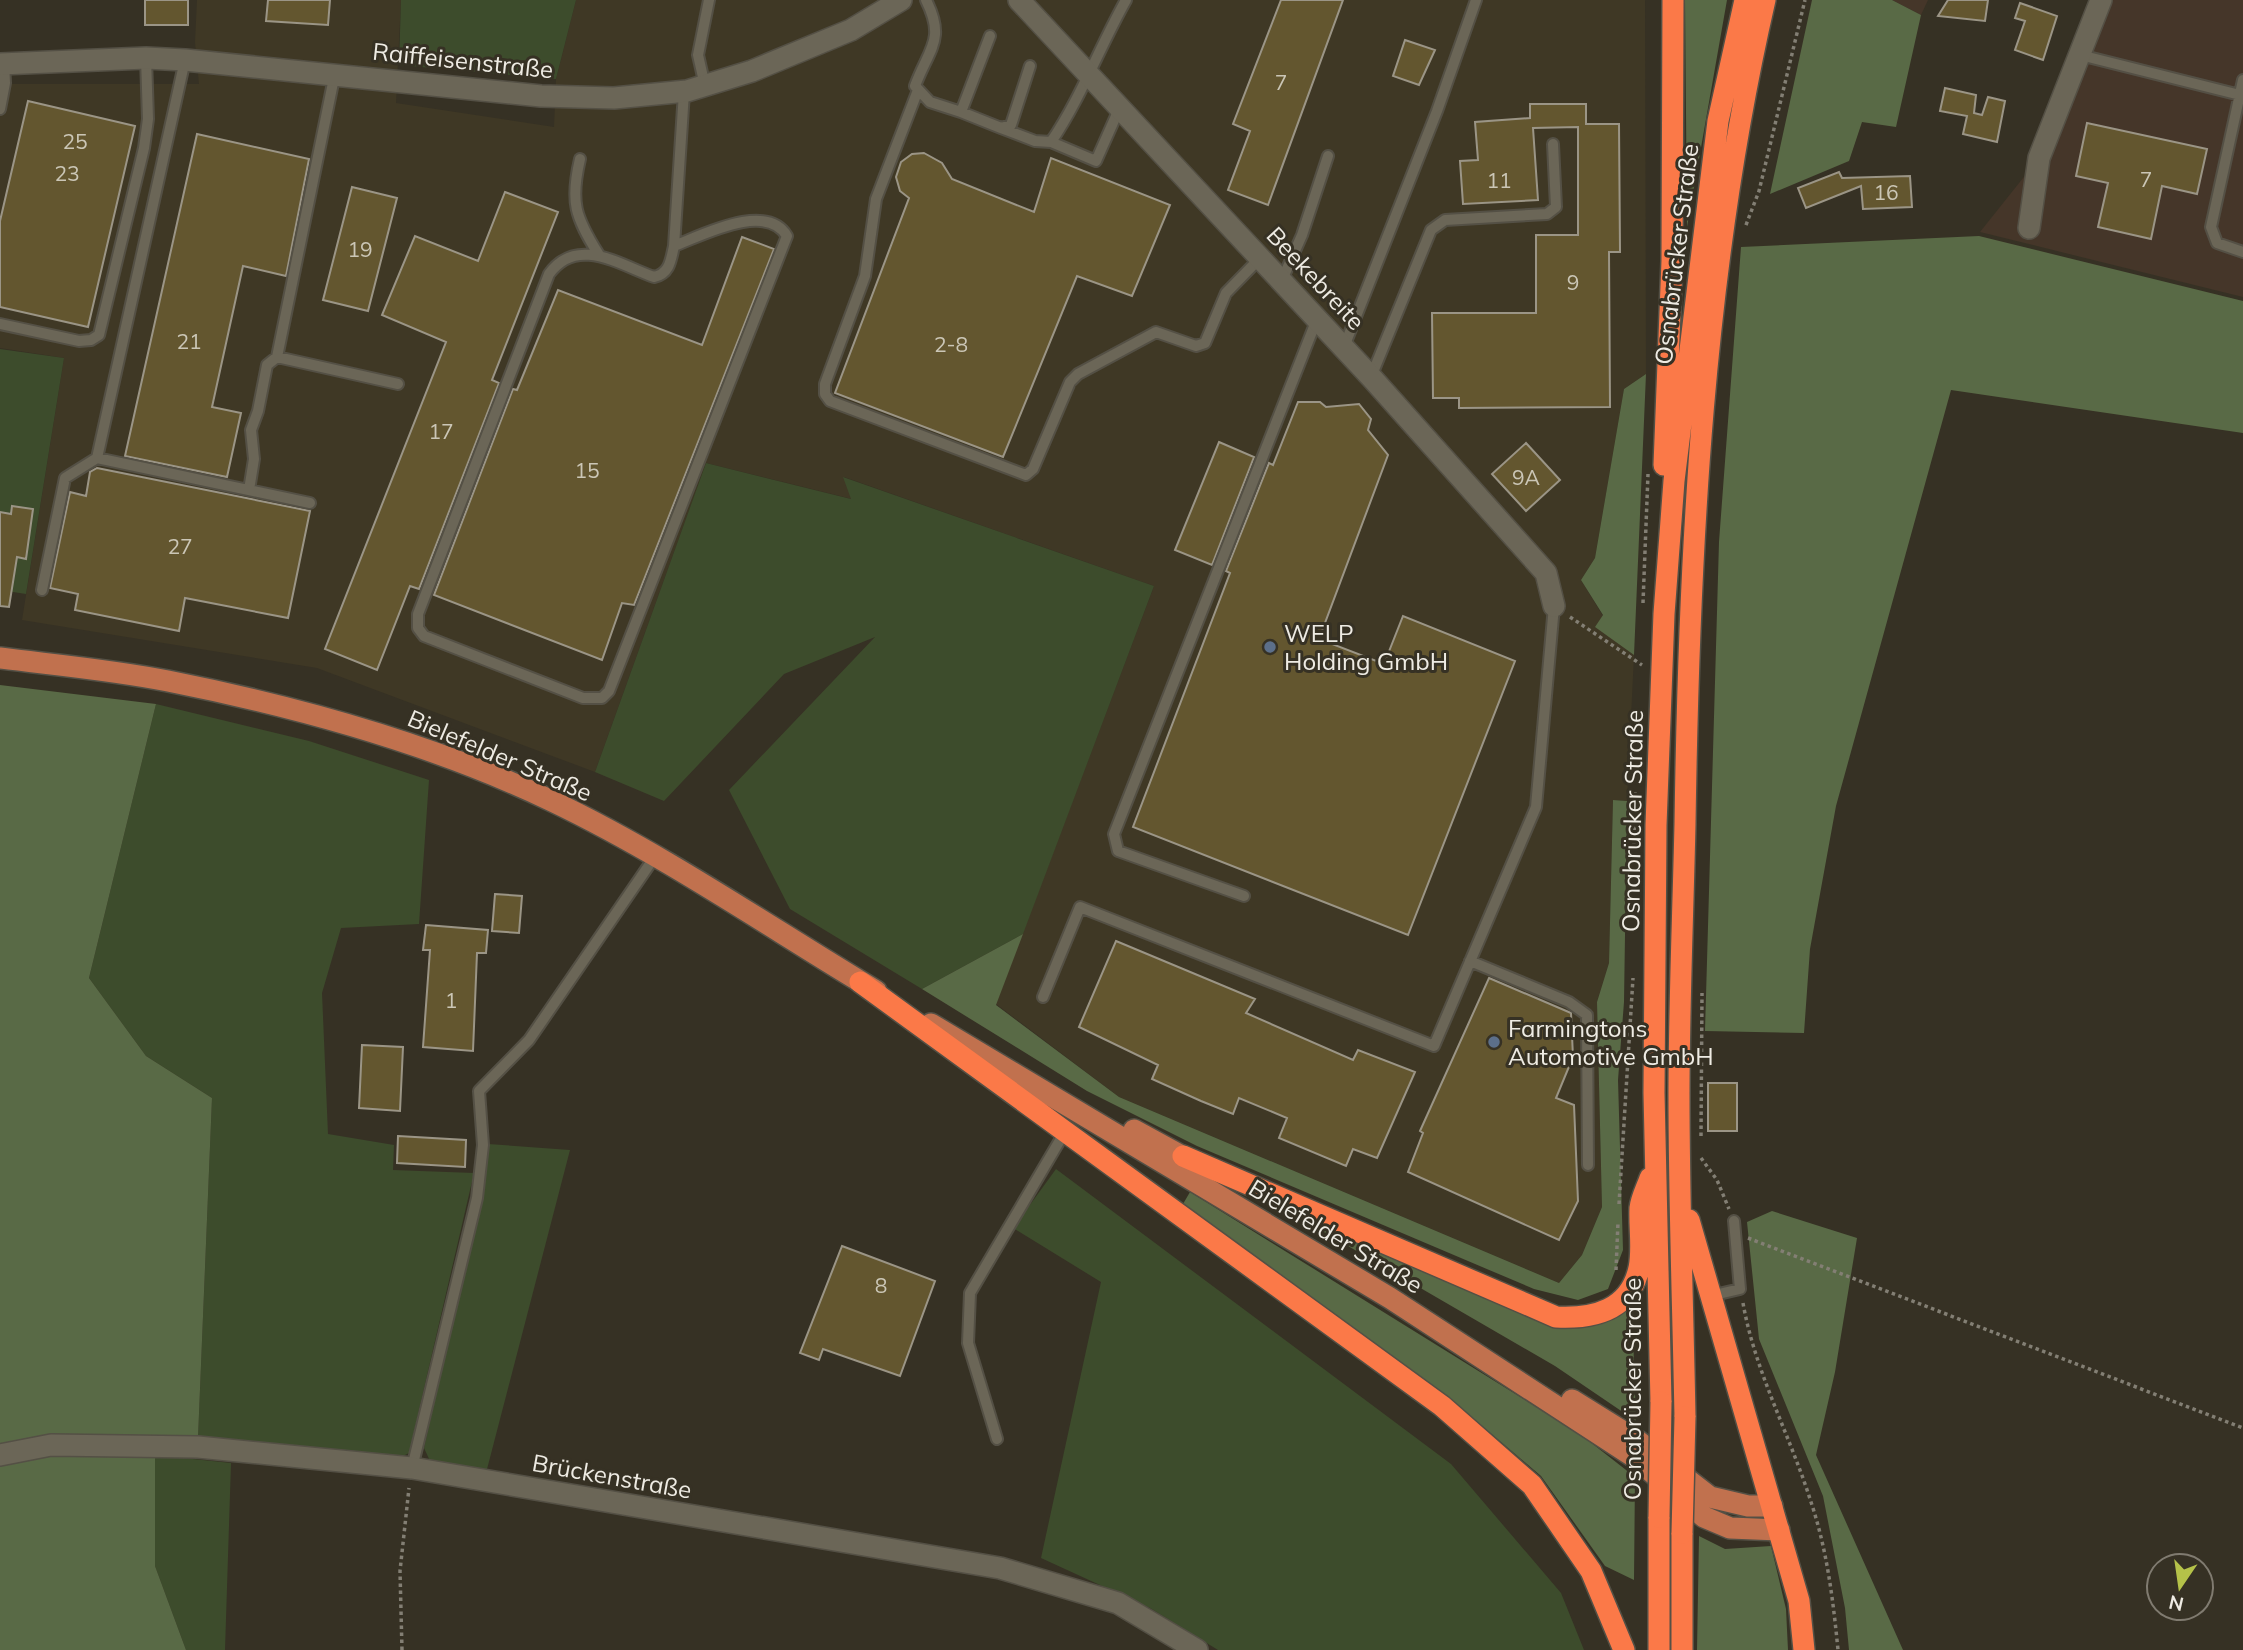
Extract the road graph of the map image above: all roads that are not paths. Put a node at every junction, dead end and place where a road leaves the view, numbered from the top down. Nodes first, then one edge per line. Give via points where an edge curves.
1 (709, 0) edge
2 (901, 0) edge
3 (926, 0) edge
4 (1019, 0) edge
5 (1126, 0) edge
6 (1476, 0) edge
7 (1673, 0) edge
8 (1745, 0) edge
9 (1765, 0) edge
10 (2101, 0) edge
11 (990, 36) dead end
12 (2080, 55) junction
13 (146, 58) junction
14 (185, 60) junction
15 (2, 64) edge
16 (1030, 66) dead end
17 (335, 73) junction
18 (1088, 73) junction
19 (2243, 80) edge
20 (705, 86) junction
21 (918, 90) junction
22 (684, 92) junction
23 (2240, 95) junction
24 (1120, 107) junction
25 (0, 109) edge
26 (961, 112) junction
27 (1001, 128) junction
28 (1051, 142) junction
29 (1553, 144) dead end
30 (1328, 156) dead end
31 (580, 159) dead end
32 (2029, 228) dead end
33 (674, 246) junction
34 (2243, 252) edge
35 (599, 255) junction
36 (1261, 257) junction
37 (1282, 280) junction
38 (1318, 318) junction
39 (0, 324) edge
40 (1344, 347) junction
41 (277, 358) junction
42 (1371, 377) junction
43 (398, 384) dead end
44 (97, 458) junction
45 (249, 490) junction
46 (310, 503) dead end
47 (42, 590) dead end
48 (1555, 606) joint
49 (1664, 614) junction
50 (0, 658) edge
51 (656, 855) junction
52 (1244, 896) dead end
53 (1470, 961) junction
54 (860, 982) junction
55 (1043, 997) dead end
56 (1066, 1130) junction
57 (1183, 1156) junction
58 (1655, 1162) junction
59 (1588, 1165) dead end
60 (1680, 1190) junction
61 (1734, 1221) road end
62 (1710, 1296) junction
63 (997, 1439) dead end
64 (0, 1455) edge
65 (412, 1468) junction
66 (1772, 1506) junction
67 (1779, 1530) junction
68 (1197, 1650) edge
69 (1624, 1650) edge
70 (1659, 1650) edge
71 (1682, 1650) edge
72 (1804, 1650) edge

1 - 20 lane via 698,55
2 - 20 street, Raiffeisenstraße via 851,30
3 - 21 lane via 937,22 915,86
4 - 18 street, Beekebreite
5 - 18 lane
6 - 40 lane
7 - 49 highway
8 - 49 highway, Osnabrücker Straße via 1718,121 1674,481
9 - 60 highway, Osnabrücker Straße via 1719,255 1703,425 1686,729
10 - 12 street
11 - 26 lane
12 - 23 lane
12 - 32 street via 2039,158
13 - 14 street, Raiffeisenstraße
13 - 15 street, Raiffeisenstraße
13 - 39 lane via 146,140 99,335 79,341
14 - 17 street, Raiffeisenstraße
14 - 44 lane
15 - 25 lane via 5,83
16 - 27 lane via 1011,125
17 - 22 street, Raiffeisenstraße via 541,96 614,98
17 - 41 lane
18 - 24 street, Beekebreite
18 - 28 lane
19 - 23 lane
20 - 22 street, Raiffeisenstraße
21 - 26 lane via 930,102
21 - 36 lane via 876,199 866,276 825,384 830,401 1026,475 1033,469 1078,373 1156,332 1196,346 1205,343 1226,293
22 - 33 lane
23 - 34 lane via 2211,227 2217,243
24 - 28 lane via 1096,161
24 - 36 street, Beekebreite
26 - 27 lane
27 - 28 lane
29 - 42 lane via 1556,207 1547,214 1445,220 1431,230
30 - 37 lane
31 - 35 lane via 575,208
33 - 35 lane via 667,269 654,276
33 - 35 lane via 747,220 777,228 787,236 609,691 592,701 435,641 424,636 417,622 549,274 575,255
36 - 37 street, Beekebreite
37 - 38 street, Beekebreite
38 - 40 street, Beekebreite
38 - 52 lane via 1114,834 1118,851
40 - 42 street, Beekebreite
41 - 43 lane
41 - 45 lane via 267,365 251,430 254,459
42 - 48 street, Beekebreite via 1546,573
44 - 45 lane
44 - 47 lane via 65,478
45 - 46 lane
48 - 53 lane via 1536,807
49 - 58 highway, Osnabrücker Straße via 1656,825
50 - 51 main road, Bielefelder Straße via 167,681 333,719 443,754 552,800
51 - 54 main road, Bielefelder Straße
51 - 65 lane via 529,1040 479,1091 482,1145 477,1198
53 - 55 lane via 1434,1046 1080,907
53 - 59 lane via 1569,1002 1587,1015
54 - 56 highway
54 - 57 main road, Bielefelder Straße
54 - 67 main road, Bielefelder Straße via 1390,1298 1634,1457 1704,1517 1730,1528
56 - 63 lane via 970,1293 968,1343
56 - 69 highway via 1442,1406 1532,1485 1591,1571
57 - 58 highway via 1556,1317 1583,1318 1612,1310 1632,1289 1639,1266 1640,1205
57 - 66 main road, Bielefelder Straße via 1639,1441 1710,1497
58 - 70 highway, Osnabrücker Straße, bridge via 1661,1402
60 - 62 highway
60 - 71 highway, Osnabrücker Straße, bridge via 1685,1417
61 - 62 lane via 1740,1289
62 - 66 highway
64 - 65 street, Brückenstraße via 51,1445 198,1447
65 - 68 street, Brückenstraße via 1000,1568 1118,1603
66 - 67 highway
67 - 72 highway via 1799,1601

